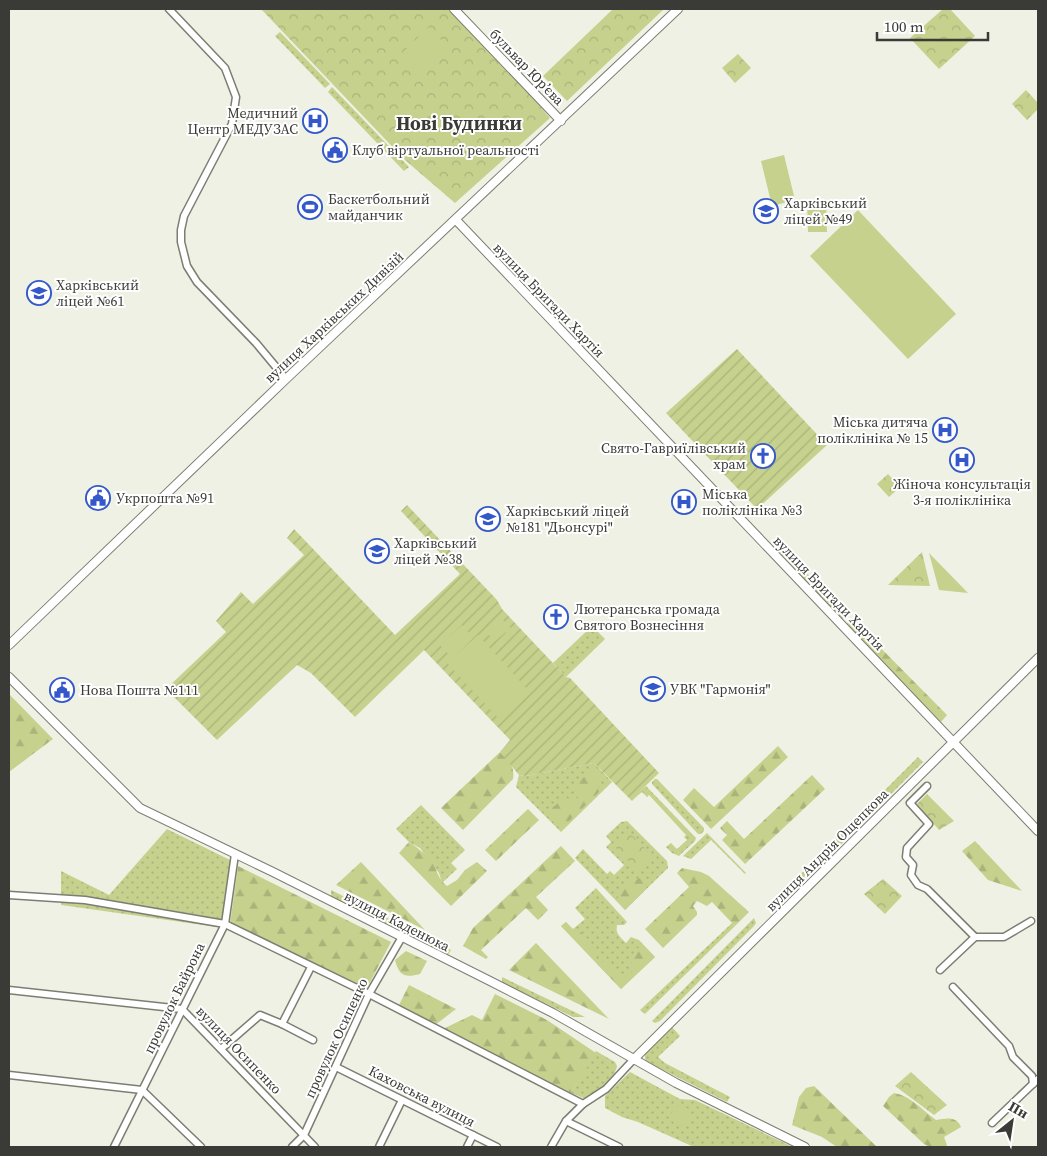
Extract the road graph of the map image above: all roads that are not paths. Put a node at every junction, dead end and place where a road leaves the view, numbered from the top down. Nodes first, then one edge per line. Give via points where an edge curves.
1 (169, 9) edge
2 (454, 9) edge
3 (678, 9) edge
4 (561, 121) junction
5 (456, 220) junction
6 (286, 380) junction
7 (9, 645) edge
8 (1038, 658) edge
9 (9, 677) edge
10 (954, 742) junction
11 (928, 786) dead end
12 (1038, 831) edge
13 (235, 854) junction
14 (9, 895) edge
15 (1031, 921) dead end
16 (224, 924) junction
17 (402, 937) junction
18 (975, 937) junction
19 (312, 967) junction
20 (940, 970) dead end
21 (953, 988) dead end
22 (9, 990) edge
23 (369, 994) junction
24 (182, 1009) junction
25 (282, 1024) junction
26 (313, 1040) dead end
27 (221, 1049) junction
28 (633, 1060) junction
29 (336, 1067) junction
30 (9, 1075) edge
31 (1036, 1081) edge
32 (142, 1090) junction
33 (402, 1100) junction
34 (583, 1104) junction
35 (566, 1121) junction
36 (992, 1123) dead end
37 (304, 1135) junction
38 (473, 1135) junction
39 (114, 1147) edge
40 (201, 1147) edge
41 (292, 1147) edge
42 (315, 1147) edge
43 (379, 1147) edge
44 (467, 1147) edge
45 (497, 1147) edge
46 (551, 1147) edge
47 (619, 1147) edge
48 (805, 1147) edge

1 - 6 street via 225,68 236,97 232,124 184,216 181,242 187,266 197,282 256,343
2 - 4 street, бульвар Юрʼєва
3 - 4 street, вулиця Харківських Дивізій
4 - 5 street, вулиця Харківських Дивізій
5 - 6 street, вулиця Харківських Дивізій
5 - 10 street, вулиця Бригади Хартія
6 - 7 street, вулиця Харківських Дивізій
8 - 10 street, вулиця Андрія Ощепкова
9 - 13 street, вулиця Каденюка via 140,808
10 - 12 street, вулиця Бригади Хартія
10 - 28 street, вулиця Андрія Ощепкова
11 - 18 street via 910,803 929,824 907,848 911,875
13 - 16 street, провулок Байрона
13 - 17 street, вулиця Каденюка
14 - 16 street via 85,900
15 - 18 street via 1004,937
16 - 19 street
16 - 24 street, провулок Байрона
17 - 23 street, провулок Осипенко
17 - 28 street, вулиця Каденюка via 553,1013
18 - 20 street
19 - 23 street
19 - 25 street
21 - 31 street via 1009,1046 1013,1057
22 - 24 street, вулиця Осипенко
23 - 29 street, провулок Осипенко
23 - 34 street
24 - 27 street, вулиця Осипенко
24 - 32 street, провулок Байрона
25 - 26 street
25 - 27 street via 260,1015
27 - 37 street, вулиця Осипенко
28 - 34 street via 606,1089
28 - 48 street, вулиця Каденюка
29 - 33 street, Каховська вулиця
29 - 37 street, провулок Осипенко
30 - 32 street
31 - 36 street
32 - 39 street, провулок Байрона
32 - 40 street
33 - 38 street, Каховська вулиця
33 - 43 street
34 - 35 street
35 - 46 street
35 - 47 street
37 - 41 street, провулок Осипенко
37 - 42 street, вулиця Осипенко
38 - 44 street
38 - 45 street, Каховська вулиця

